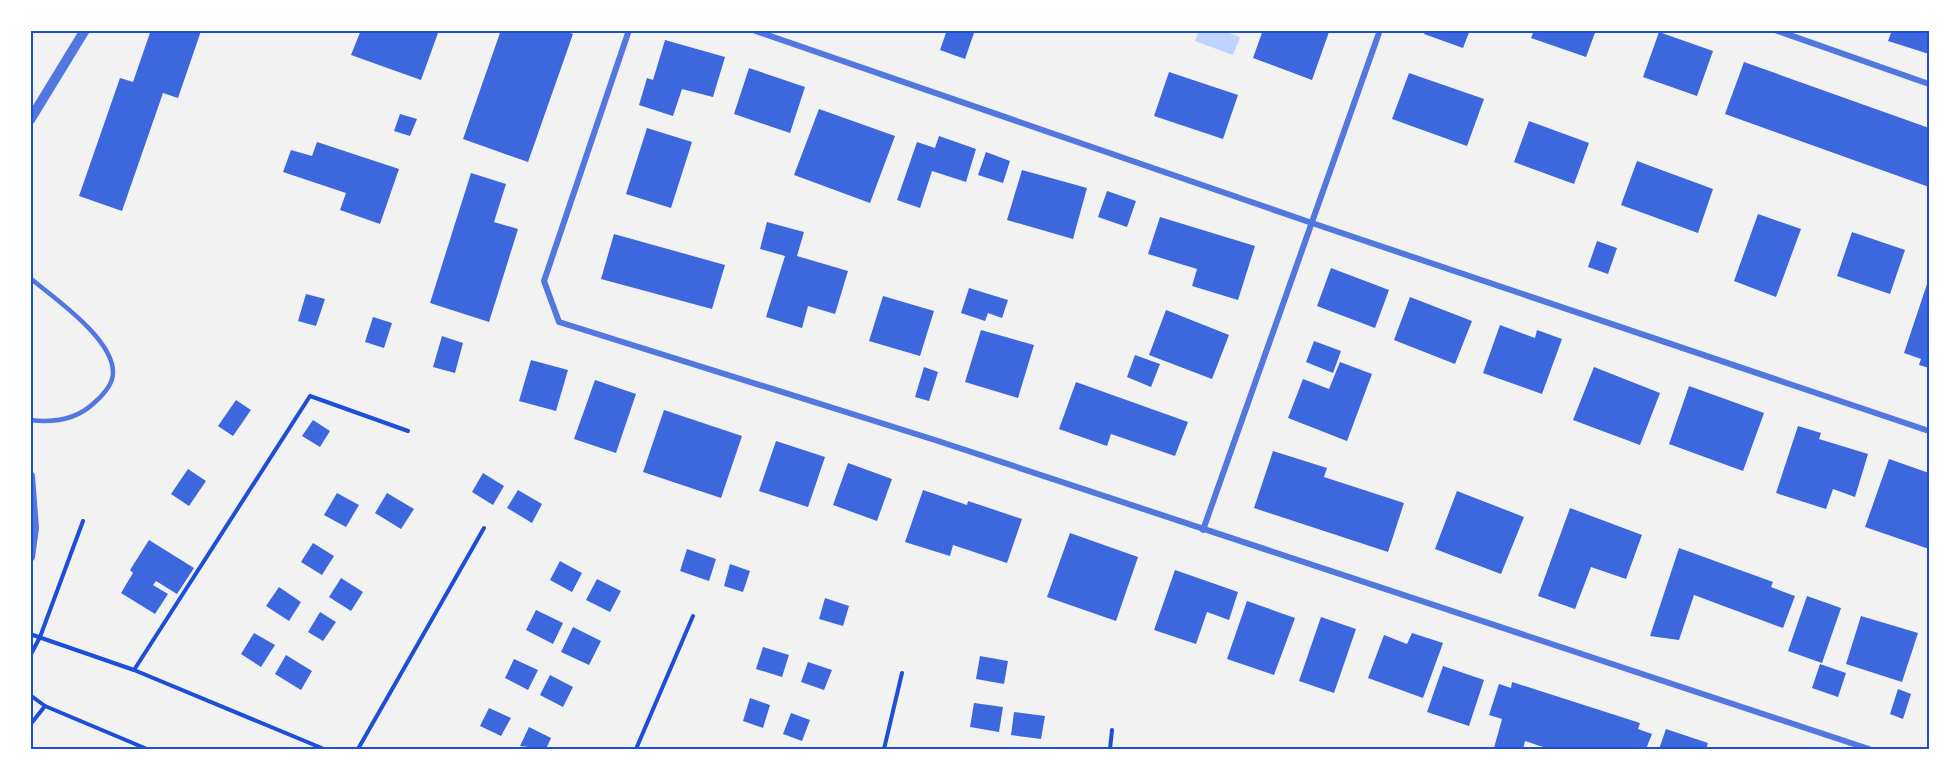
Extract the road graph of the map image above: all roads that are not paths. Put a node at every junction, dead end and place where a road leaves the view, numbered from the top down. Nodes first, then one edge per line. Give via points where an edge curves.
1 (85, 30) edge
2 (629, 30) edge
3 (753, 30) edge
4 (1380, 30) edge
5 (1775, 30) edge
6 (1929, 84) edge
7 (30, 120) edge
8 (1312, 223) junction
9 (30, 278) edge
10 (30, 420) edge
11 (1929, 431) edge
12 (30, 476) edge
13 (1203, 530) junction
14 (30, 557) edge
15 (1869, 749) edge

1 - 7 street
2 - 13 street via 544,281 559,322 935,440
3 - 8 street
4 - 8 street
5 - 6 street
8 - 11 street
8 - 13 street
9 - 10 lane via 86,326 108,352 113,374 104,394 84,413 51,423
12 - 14 street via 34,528
13 - 15 street

